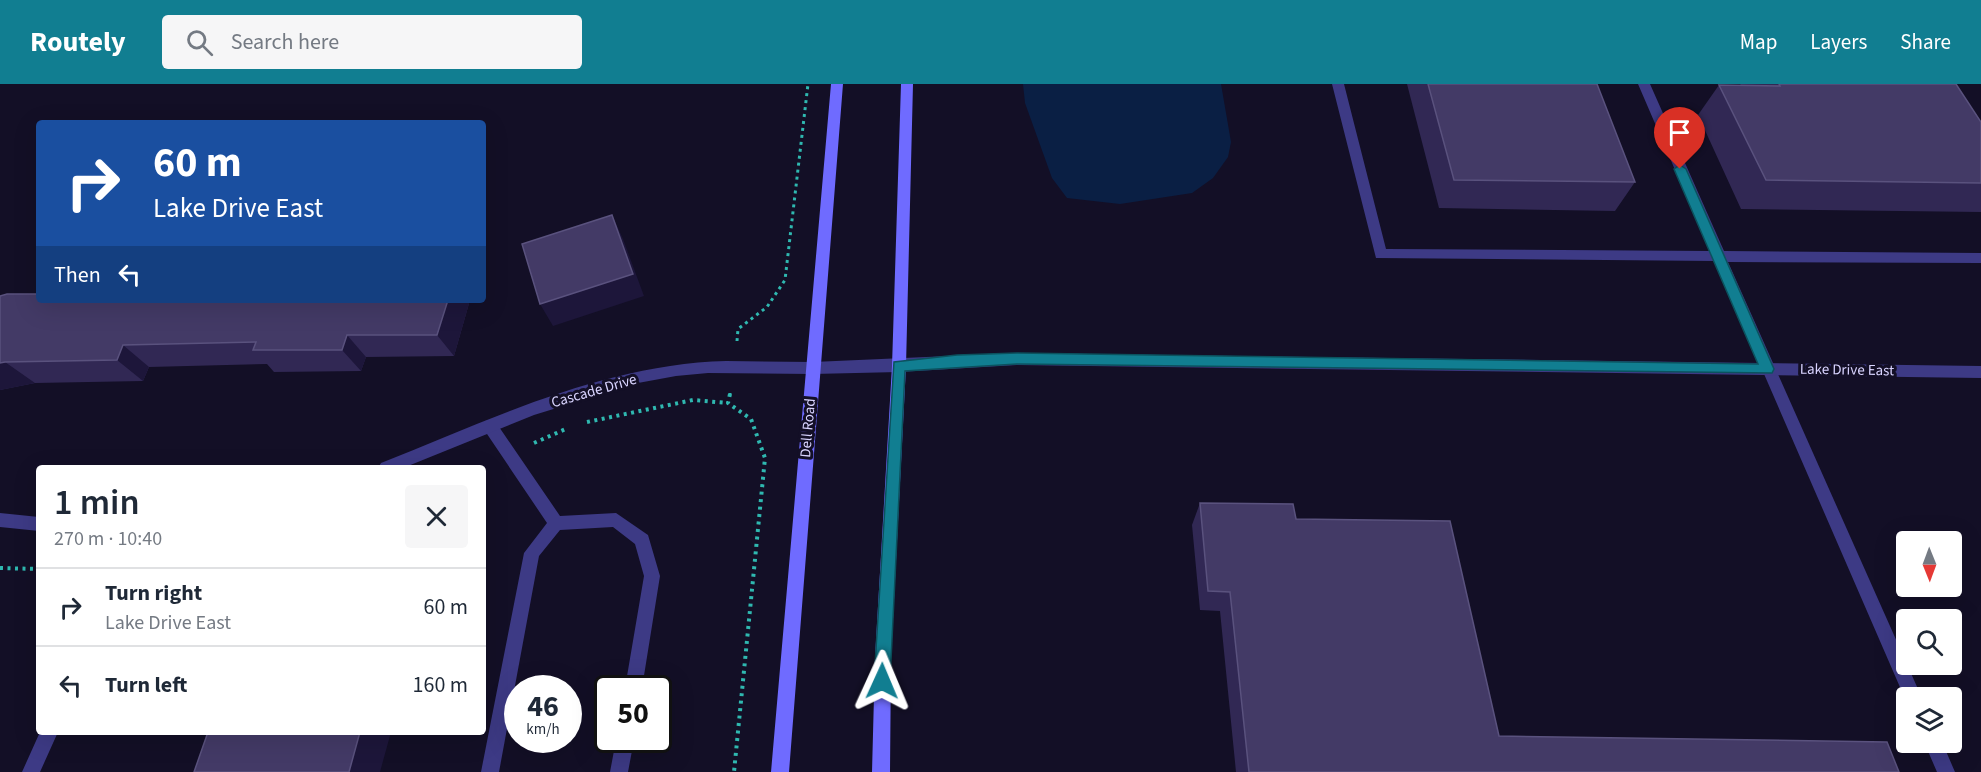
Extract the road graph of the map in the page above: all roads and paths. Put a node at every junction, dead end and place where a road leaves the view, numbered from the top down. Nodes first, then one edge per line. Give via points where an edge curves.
1 (808, 84) edge
2 (837, 84) edge
3 (907, 84) edge
4 (1338, 84) edge
5 (1644, 84) edge
6 (1716, 254) junction
7 (1981, 258) edge
8 (898, 366) junction
9 (736, 368) junction
10 (813, 368) junction
11 (1767, 369) junction
12 (1981, 372) edge
13 (728, 403) junction
14 (585, 423) dead end
15 (490, 426) junction
16 (573, 426) dead end
17 (509, 454) junction
18 (393, 465) edge
19 (0, 520) edge
20 (556, 523) junction
21 (36, 524) edge
22 (0, 568) edge
23 (36, 569) edge
24 (635, 675) edge
25 (1909, 687) edge
26 (48, 735) edge
27 (623, 753) edge
28 (1938, 753) edge
29 (31, 772) edge
30 (490, 772) edge
31 (619, 772) edge
32 (734, 772) edge
33 (780, 772) edge
34 (880, 772) edge
35 (1946, 772) edge

1 - 9 path via 785,280 767,307 738,329
2 - 10 main road, Dell Road
3 - 8 main road
4 - 6 street via 1381,254
5 - 6 street
6 - 7 street
6 - 11 street
8 - 10 street, Lake Drive East
8 - 11 street, Lake Drive East via 1017,359
8 - 34 main road via 882,658
9 - 10 street, Cascade Drive
9 - 13 path
9 - 15 street, Cascade Drive via 678,370 616,382
10 - 33 main road, Dell Road
11 - 12 street, Lake Drive East
11 - 25 street
13 - 14 path via 693,400
13 - 32 path via 751,419 765,458
15 - 17 street
15 - 18 street, Cascade Drive
16 - 17 path
17 - 20 street
19 - 21 street
20 - 24 street via 616,520 642,540 652,576
20 - 30 street via 532,554
22 - 23 path
26 - 29 street
27 - 31 street
28 - 35 street

